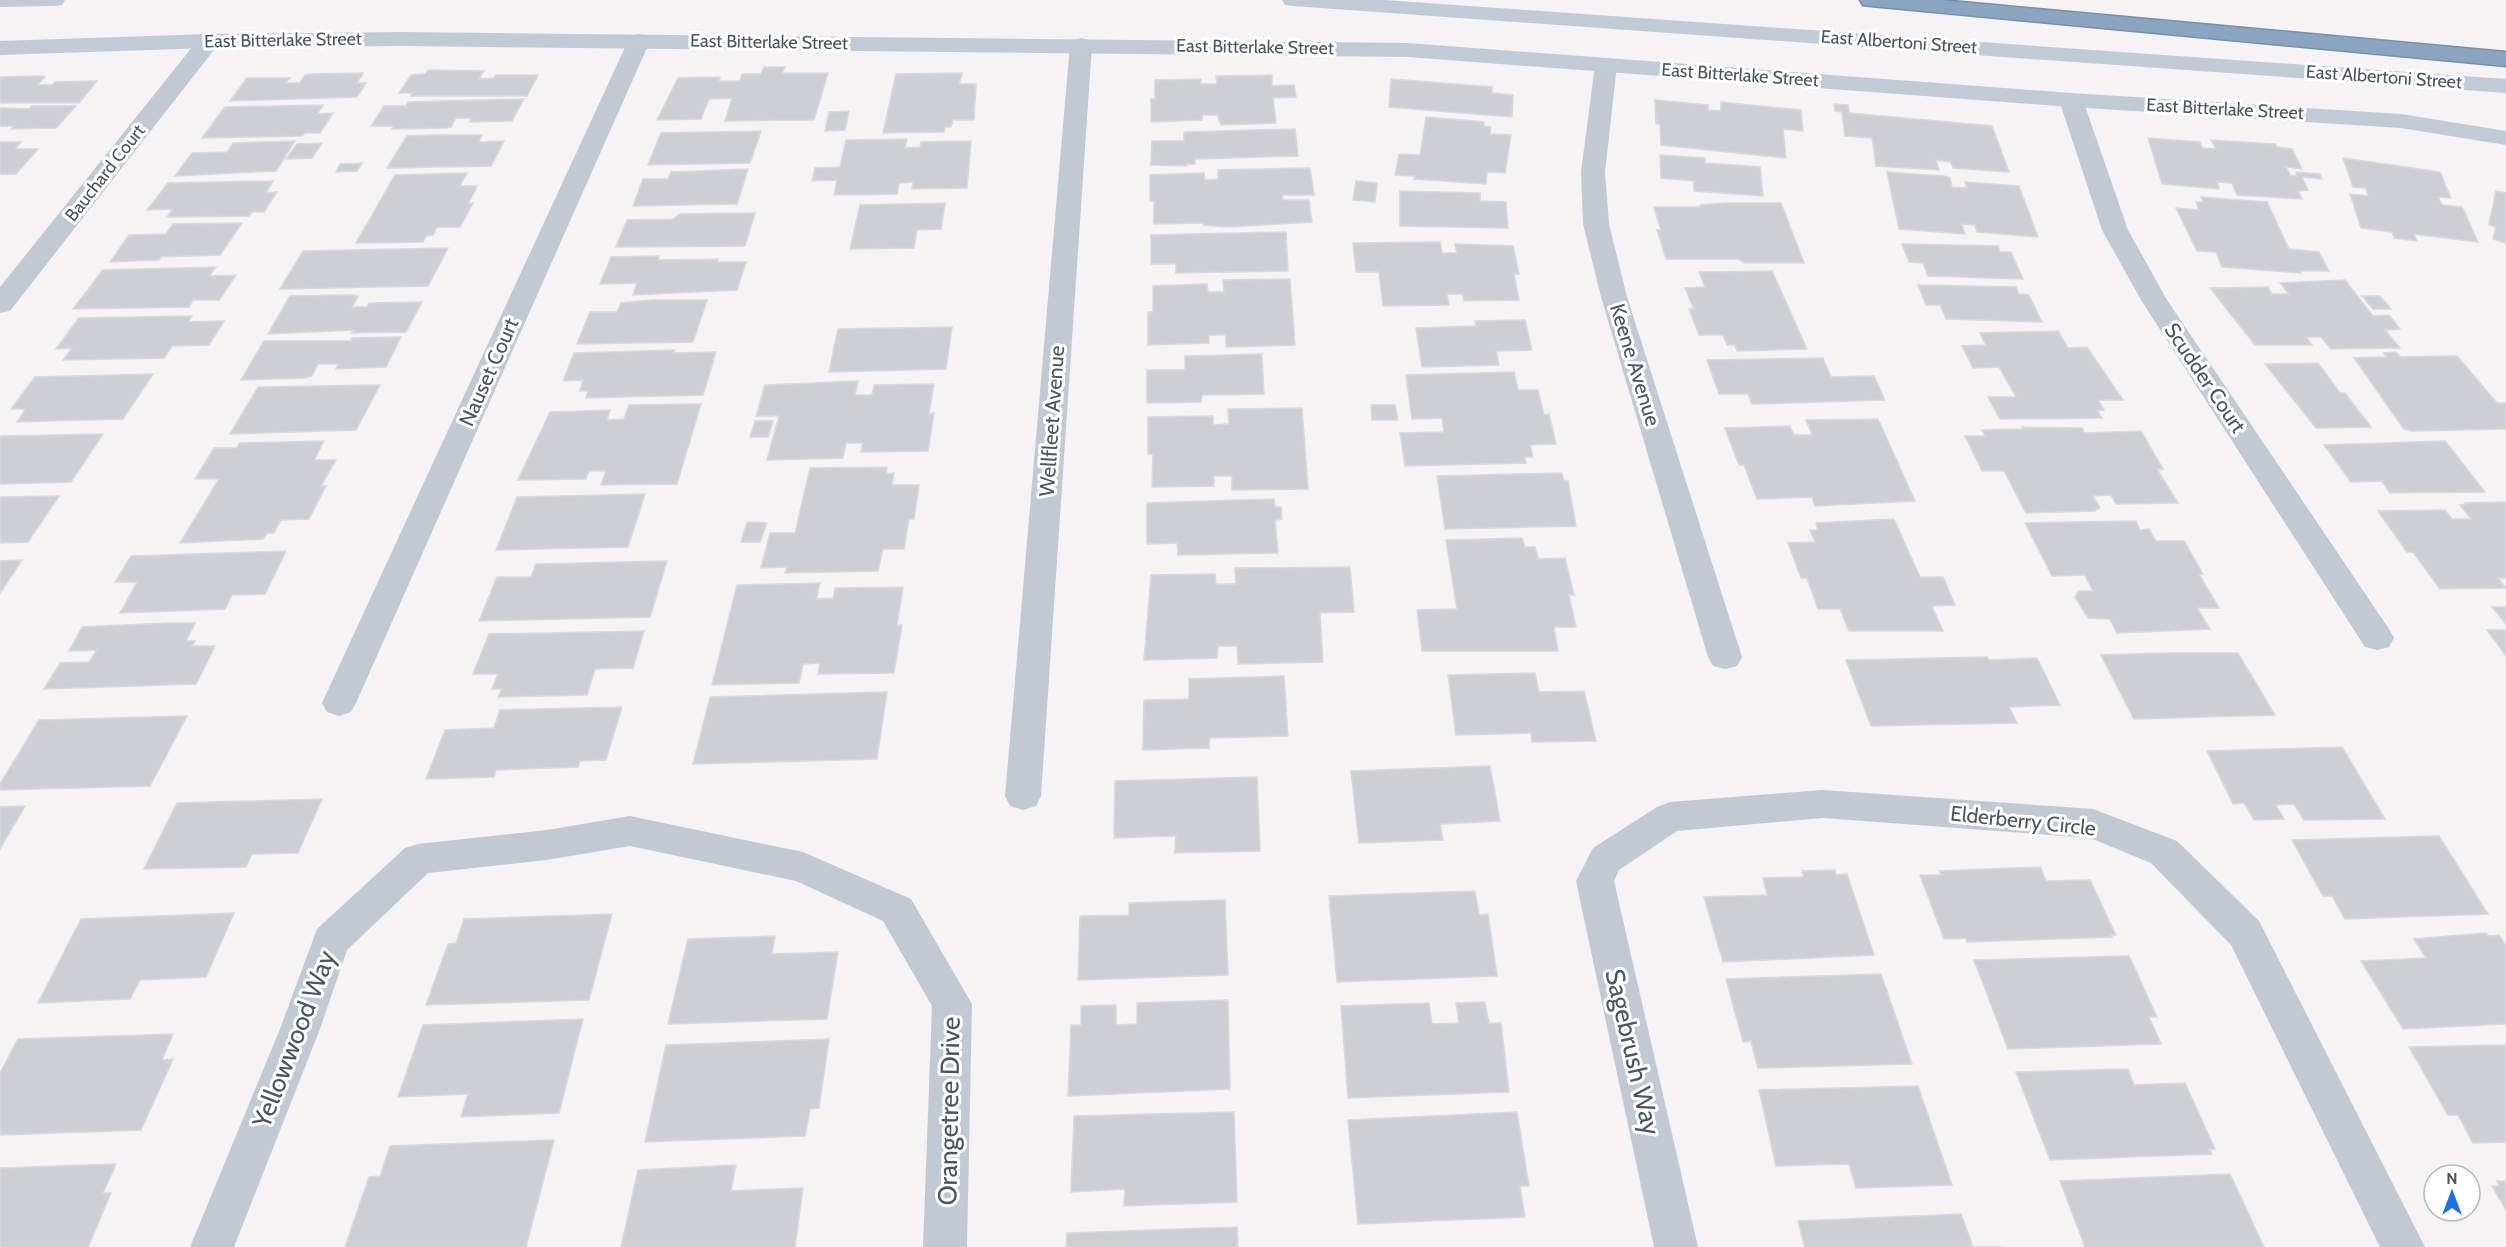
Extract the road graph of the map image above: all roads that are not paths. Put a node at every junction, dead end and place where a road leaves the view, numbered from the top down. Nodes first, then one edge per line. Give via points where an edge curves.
1 (54, 0) edge
2 (1293, 0) edge
3 (1871, 0) edge
4 (0, 1) edge
5 (209, 41) junction
6 (639, 41) junction
7 (1081, 45) junction
8 (0, 48) edge
9 (2506, 59) edge
10 (1606, 65) junction
11 (2506, 86) edge
12 (2071, 100) junction
13 (2506, 138) edge
14 (0, 305) edge
15 (2377, 638) dead end
16 (1725, 657) dead end
17 (339, 703) dead end
18 (1023, 796) dead end
19 (630, 831) joint
20 (1606, 859) joint
21 (212, 1247) edge
22 (945, 1247) edge
23 (1677, 1247) edge
24 (2403, 1247) edge

1 - 4 street
2 - 11 street, East Albertoni Street
3 - 9 highway
5 - 6 street, East Bitterlake Street
5 - 8 street, East Bitterlake Street
5 - 14 street, Bauchard Court
6 - 7 street, East Bitterlake Street
6 - 17 street, Nauset Court
7 - 10 street, East Bitterlake Street via 1408,50
7 - 18 street, Wellfleet Avenue
10 - 12 street, East Bitterlake Street
10 - 16 street, Keene Avenue via 1593,172 1596,224 1614,297
12 - 13 street, East Bitterlake Street via 2401,121
12 - 15 street, Scudder Court via 2115,231 2154,300
19 - 21 street, Yellowwood Way via 547,845 418,859 331,941 300,1029
19 - 22 street, Orangetree Drive via 803,867 897,910 952,1004
20 - 23 street, Sagebrush Way via 1595,880
20 - 24 street, Elderberry Circle via 1670,817 1822,804 2093,824 2164,852 2245,933

